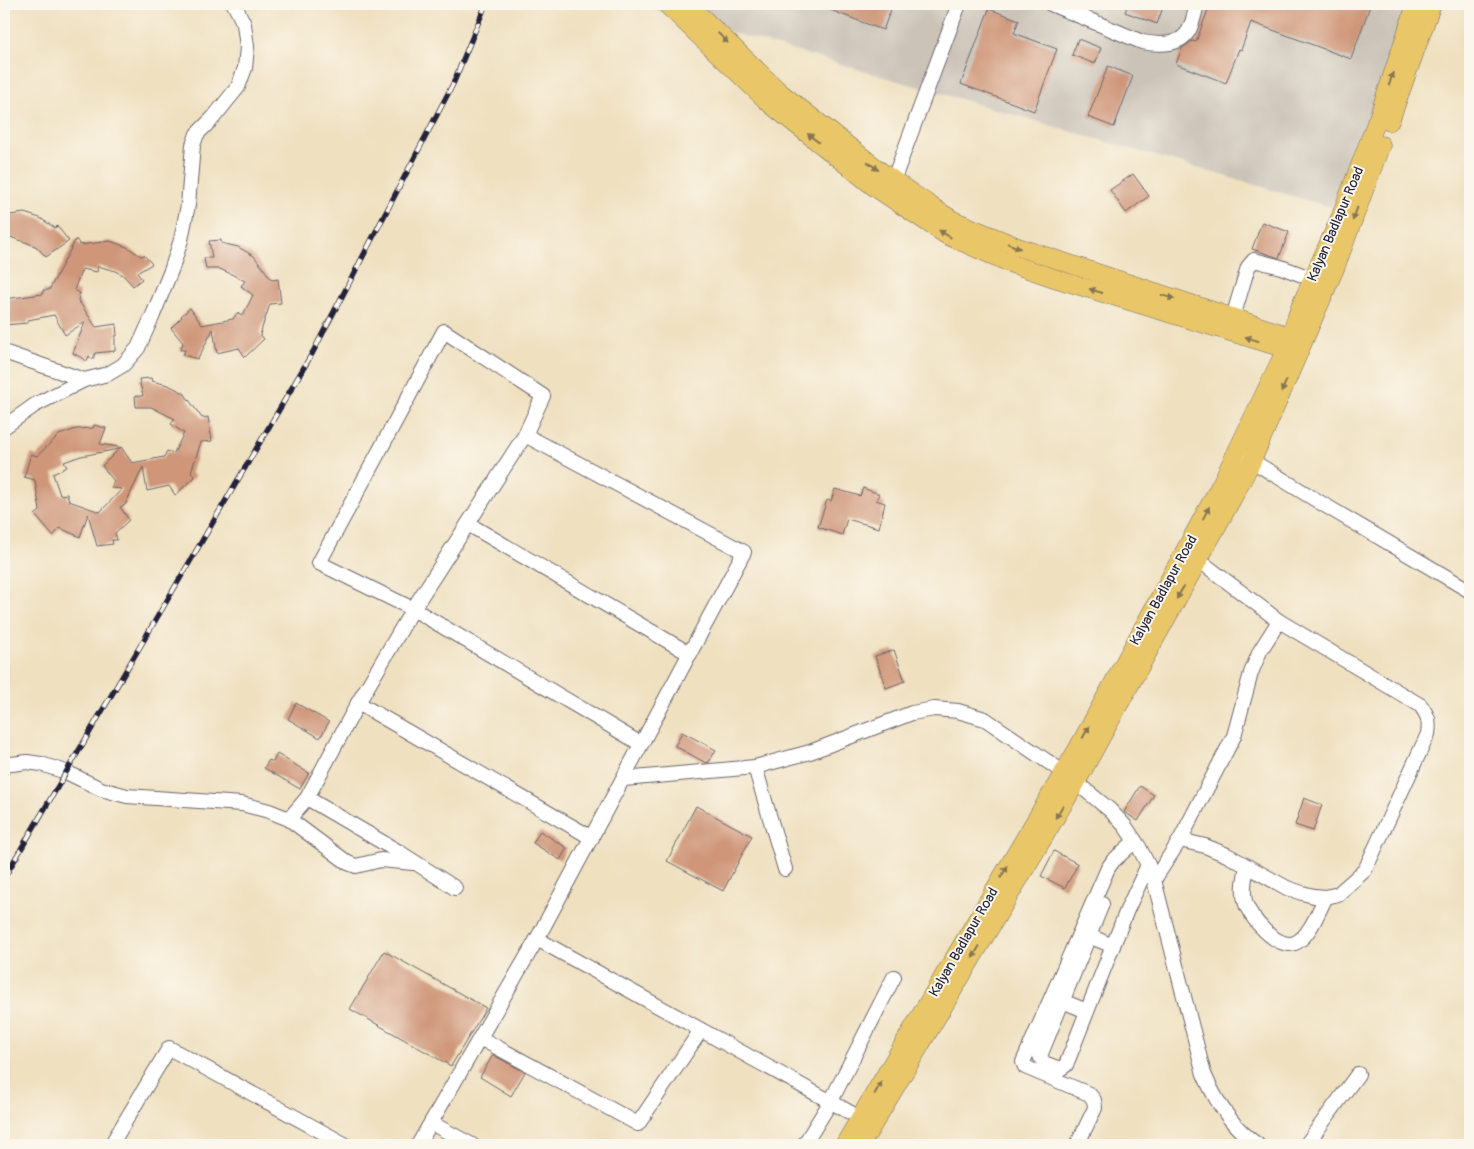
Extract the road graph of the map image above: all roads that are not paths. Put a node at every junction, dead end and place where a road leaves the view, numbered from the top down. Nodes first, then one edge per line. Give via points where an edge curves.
1 (234, 4) edge
2 (666, 4) edge
3 (688, 4) edge
4 (958, 4) edge
5 (1051, 4) edge
6 (1197, 4) edge
7 (1416, 4) edge
8 (1432, 4) edge
9 (889, 187) junction
10 (1313, 278) junction
11 (1233, 317) junction
12 (1295, 345) junction
13 (4, 352) edge
14 (84, 380) junction
15 (4, 427) edge
16 (524, 435) junction
17 (1244, 456) junction
18 (468, 524) junction
19 (1192, 555) junction
20 (1470, 591) edge
21 (413, 609) junction
22 (1279, 621) junction
23 (690, 654) junction
24 (358, 703) junction
25 (642, 744) junction
26 (4, 765) edge
27 (755, 767) junction
28 (1070, 777) junction
29 (624, 779) junction
30 (307, 798) junction
31 (289, 819) junction
32 (592, 838) junction
33 (1180, 840) junction
34 (1135, 841) junction
35 (416, 863) junction
36 (1148, 865) junction
37 (1247, 866) junction
38 (785, 869) dead end
39 (1154, 880) junction
40 (455, 888) dead end
41 (1326, 897) junction
42 (1102, 904) dead end
43 (1089, 936) junction
44 (537, 939) junction
45 (1113, 946) junction
46 (894, 977) dead end
47 (1062, 1002) junction
48 (1087, 1011) junction
49 (701, 1030) junction
50 (480, 1038) junction
51 (1358, 1074) dead end
52 (830, 1102) junction
53 (860, 1118) junction
54 (431, 1123) junction
55 (851, 1144) edge
56 (111, 1145) edge
57 (346, 1145) edge
58 (418, 1145) edge
59 (472, 1145) edge
60 (804, 1145) edge
61 (1077, 1145) edge
62 (1258, 1145) edge
63 (1306, 1145) edge

1 - 14 street via 244,24 248,48 245,68 238,87 197,134 182,240 154,316 138,348 123,366
9 -> 2 main road via 770,104
3 -> 9 main road via 781,93
4 - 9 street
5 - 6 street via 1142,42 1158,45 1183,38 1189,30
10 -> 7 main road, Kalyan Badlapur Road via 1376,123
8 -> 12 main road, Kalyan Badlapur Road via 1336,266
9 -> 11 main road via 953,220 1018,247
12 -> 9 main road via 1012,264 946,235
10 - 11 street via 1254,260 1248,267
10 - 12 main road, Kalyan Badlapur Road via 1300,307
11 - 12 main road
12 - 17 main road, Kalyan Badlapur Road
13 - 14 street
14 - 15 street via 35,405
16 - 18 street
16 - 21 street via 543,396 444,331 319,563
16 - 23 street via 744,552
17 - 19 main road, Kalyan Badlapur Road
17 - 20 street
18 - 21 street
18 - 23 street
19 - 22 street
19 - 28 main road, Kalyan Badlapur Road via 1078,748
21 - 24 street
21 - 25 street
22 - 33 street via 1260,651 1251,673 1234,736
22 - 41 street via 1420,705 1430,723 1428,734 1365,870 1338,894
23 - 25 street
24 - 30 street
24 - 32 street
25 - 29 street
26 - 31 street via 41,764 101,789 127,796 242,804
27 - 28 street via 810,752 912,713 934,709 958,711 985,719
27 - 29 street
27 - 38 street
28 - 34 street via 1110,810
53 -> 28 main road, Kalyan Badlapur Road
28 -> 55 main road, Kalyan Badlapur Road
29 - 32 street
30 - 31 street
30 - 35 street
31 - 35 street via 356,866 381,860
32 - 44 street
33 - 37 street via 1218,851
33 - 39 street
34 - 36 street
34 - 61 street via 1108,868 1023,1062 1026,1067 1090,1094 1094,1100 1094,1108
35 - 40 street
36 - 39 street
36 - 45 street
37 - 41 street via 1287,888
37 - 41 street via 1243,891 1250,914 1276,940 1286,944 1299,942 1305,936
39 - 62 street via 1204,1074 1228,1118
42 - 43 street
43 - 45 street
43 - 47 street
44 - 49 street
44 - 50 street
45 - 48 street
46 - 52 street
47 - 48 street
47 - 48 street via 1040,1056 1044,1063 1060,1069 1066,1065
49 - 50 street via 638,1124
49 - 52 street
50 - 54 street
51 - 63 street
52 - 53 street
52 - 60 street
53 - 55 main road, Kalyan Badlapur Road
54 - 58 street
54 - 59 street
56 - 57 street via 169,1048

